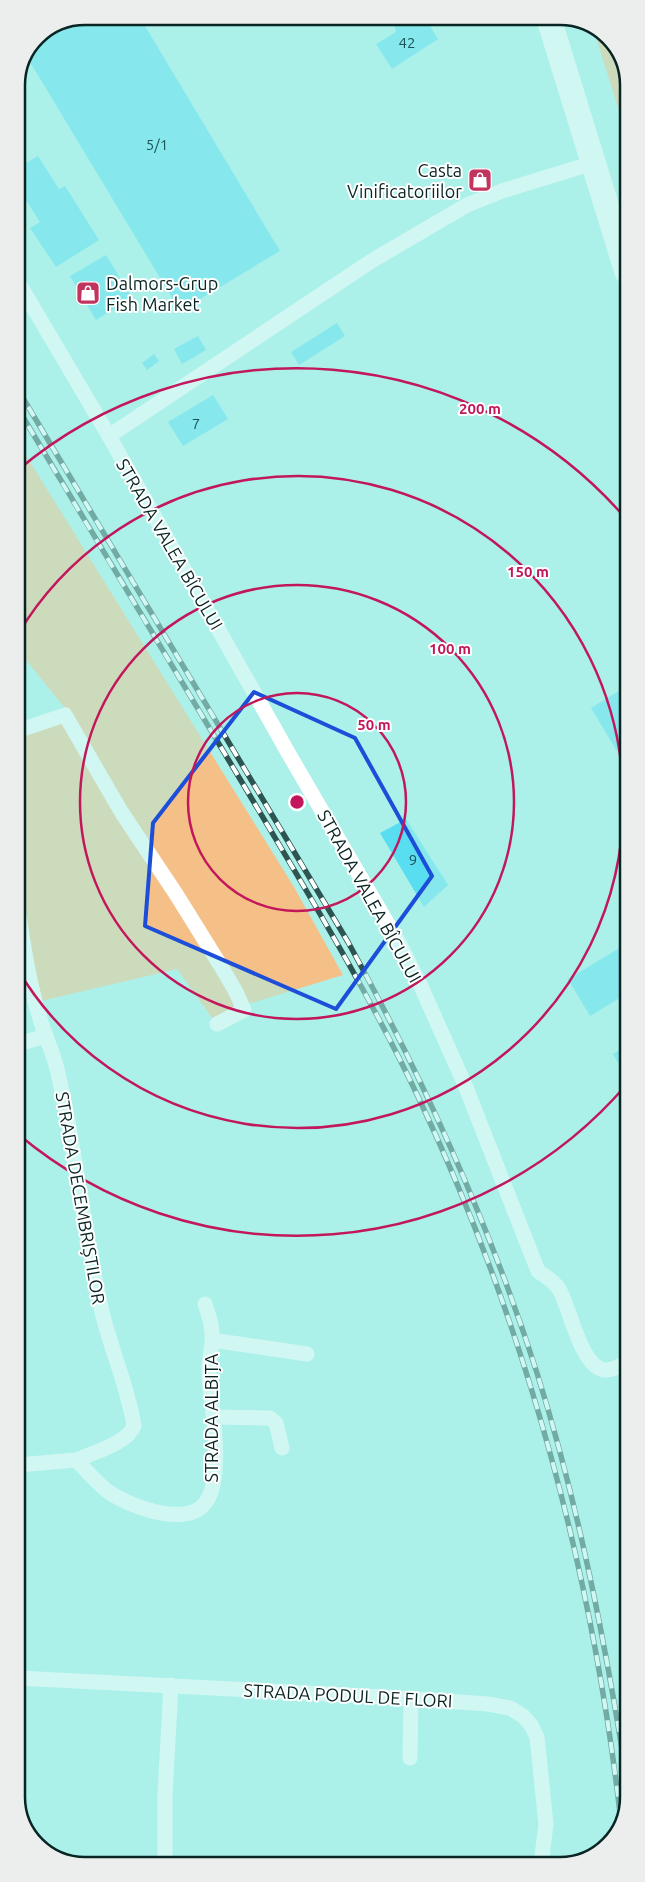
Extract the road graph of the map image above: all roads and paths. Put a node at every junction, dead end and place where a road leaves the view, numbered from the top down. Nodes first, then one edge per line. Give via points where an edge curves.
1 (551, 25) edge
2 (593, 163) junction
3 (620, 250) edge
4 (25, 294) edge
5 (109, 436) junction
6 (25, 728) edge
7 (25, 951) edge
8 (217, 1024) dead end
9 (46, 1036) junction
10 (25, 1042) edge
11 (205, 1304) dead end
12 (212, 1340) junction
13 (307, 1354) dead end
14 (620, 1366) edge
15 (214, 1417) junction
16 (282, 1448) dead end
17 (76, 1460) junction
18 (25, 1464) edge
19 (25, 1678) edge
20 (171, 1685) junction
21 (411, 1699) junction
22 (410, 1758) dead end
23 (165, 1857) edge
24 (542, 1857) edge

1 - 2 main road
2 - 3 main road
2 - 5 street via 467,205 373,260
4 - 5 street, STRADA VALEA BÎCULUI
5 - 14 street, STRADA VALEA BÎCULUI via 415,974 465,1085 538,1271 560,1290 590,1361 606,1370
6 - 8 street via 65,715 112,797 236,992 244,1010
7 - 9 street, STRADA DECEMBRIȘTILOR via 31,987
9 - 10 street
9 - 17 street, STRADA DECEMBRIȘTILOR via 58,1070 102,1312 134,1426 123,1439
11 - 12 street, STRADA ALBIȚA
12 - 13 street
12 - 15 street, STRADA ALBIȚA via 208,1366
15 - 16 street via 270,1418 276,1423
15 - 17 street, STRADA ALBIȚA via 212,1487 207,1502 196,1511 183,1515 166,1514 125,1501 106,1490
17 - 18 street
19 - 20 street, STRADA PODUL DE FLORI
20 - 21 street, STRADA PODUL DE FLORI
20 - 23 street
21 - 22 street
21 - 24 street, STRADA PODUL DE FLORI via 510,1708 531,1725 537,1737 546,1824

